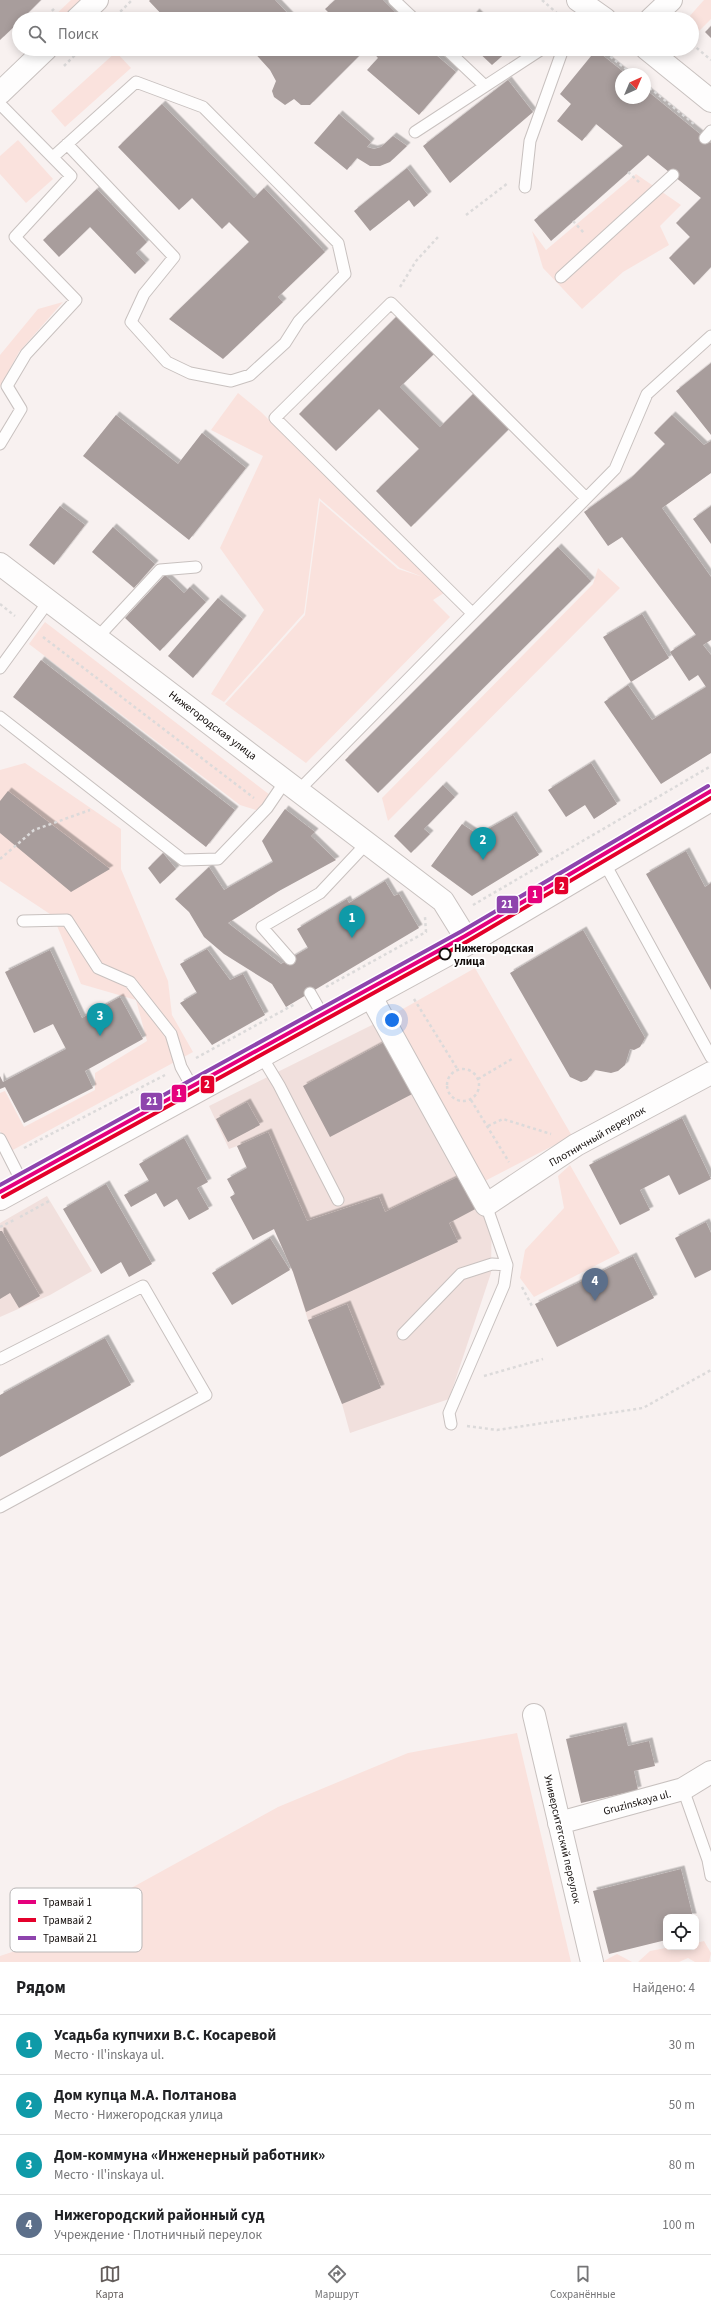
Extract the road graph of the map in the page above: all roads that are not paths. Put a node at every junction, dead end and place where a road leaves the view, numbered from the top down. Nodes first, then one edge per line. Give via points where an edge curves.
1 (97, 0) edge
2 (394, 0) edge
3 (578, 0) edge
4 (671, 0) edge
5 (84, 12) edge
6 (407, 12) edge
7 (591, 12) edge
8 (658, 12) edge
9 (39, 56) edge
10 (453, 56) edge
11 (531, 56) edge
12 (560, 56) edge
13 (656, 56) edge
14 (485, 86) junction
15 (0, 93) edge
16 (711, 101) edge
17 (0, 104) edge
18 (415, 132) dead end
19 (67, 144) junction
20 (53, 157) junction
21 (673, 175) dead end
22 (525, 186) dead end
23 (561, 277) dead end
24 (711, 336) edge
25 (0, 444) edge
26 (586, 497) junction
27 (196, 567) dead end
28 (2, 570) edge
29 (48, 602) junction
30 (472, 613) junction
31 (97, 638) junction
32 (0, 668) edge
33 (0, 717) edge
34 (292, 785) junction
35 (711, 800) edge
36 (367, 843) junction
37 (605, 864) junction
38 (23, 921) dead end
39 (469, 943) junction
40 (290, 959) dead end
41 (310, 994) road end
42 (371, 997) junction
43 (326, 1021) junction
44 (262, 1057) junction
45 (711, 1057) edge
46 (711, 1073) edge
47 (196, 1094) junction
48 (0, 1139) edge
49 (24, 1186) junction
50 (0, 1199) edge
51 (338, 1200) dead end
52 (486, 1205) junction
53 (507, 1265) junction
54 (403, 1334) dead end
55 (0, 1359) edge
56 (450, 1424) road end
57 (0, 1507) edge
58 (534, 1715) dead end
59 (711, 1772) edge
60 (683, 1789) junction
61 (559, 1823) junction
62 (711, 1876) edge
63 (592, 1962) edge

1 - 5 street
2 - 6 lane
3 - 7 street
4 - 8 street
9 - 15 street
10 - 14 lane
11 - 14 lane
12 - 22 lane via 530,141
13 - 16 street
14 - 18 lane
17 - 20 lane
19 - 19 lane via 136,82 203,107 338,243 345,274 298,321 285,343 250,375 231,382 190,373 166,362 131,322 144,294 174,257
19 - 20 lane
20 - 25 lane via 71,176 15,237 76,300 26,354 7,386 21,409
21 - 23 lane
24 - 26 lane via 647,394 615,469
26 - 30 lane
26 - 30 lane via 391,303 275,418
27 - 31 lane via 160,570
28 - 29 street, Нижегородская улица
29 - 31 street, Нижегородская улица
29 - 32 lane
30 - 34 lane
31 - 34 street, Нижегородская улица
33 - 34 lane via 183,860 218,859
34 - 36 street, Нижегородская улица
35 - 37 street
36 - 39 street, Нижегородская улица via 443,901
36 - 40 lane via 320,894 262,927
37 - 39 street
37 - 45 lane
38 - 47 lane via 67,920 98,968 130,982 171,1034 181,1067
39 - 42 street
41 - 43 lane
42 - 43 street
42 - 52 street
43 - 44 street
44 - 47 street
44 - 51 lane via 279,1084
46 - 52 street, Плотничный переулок via 576,1145
47 - 49 street
48 - 49 lane
49 - 50 street
52 - 53 lane
53 - 54 lane via 492,1264 461,1274
53 - 56 lane via 504,1285 449,1413
55 - 57 lane via 143,1286 206,1395
58 - 61 street, Университетский переулок
59 - 60 street, Gruzinskaya ul.
60 - 61 street, Gruzinskaya ul.
60 - 62 lane via 708,1860
61 - 63 street, Университетский переулок

